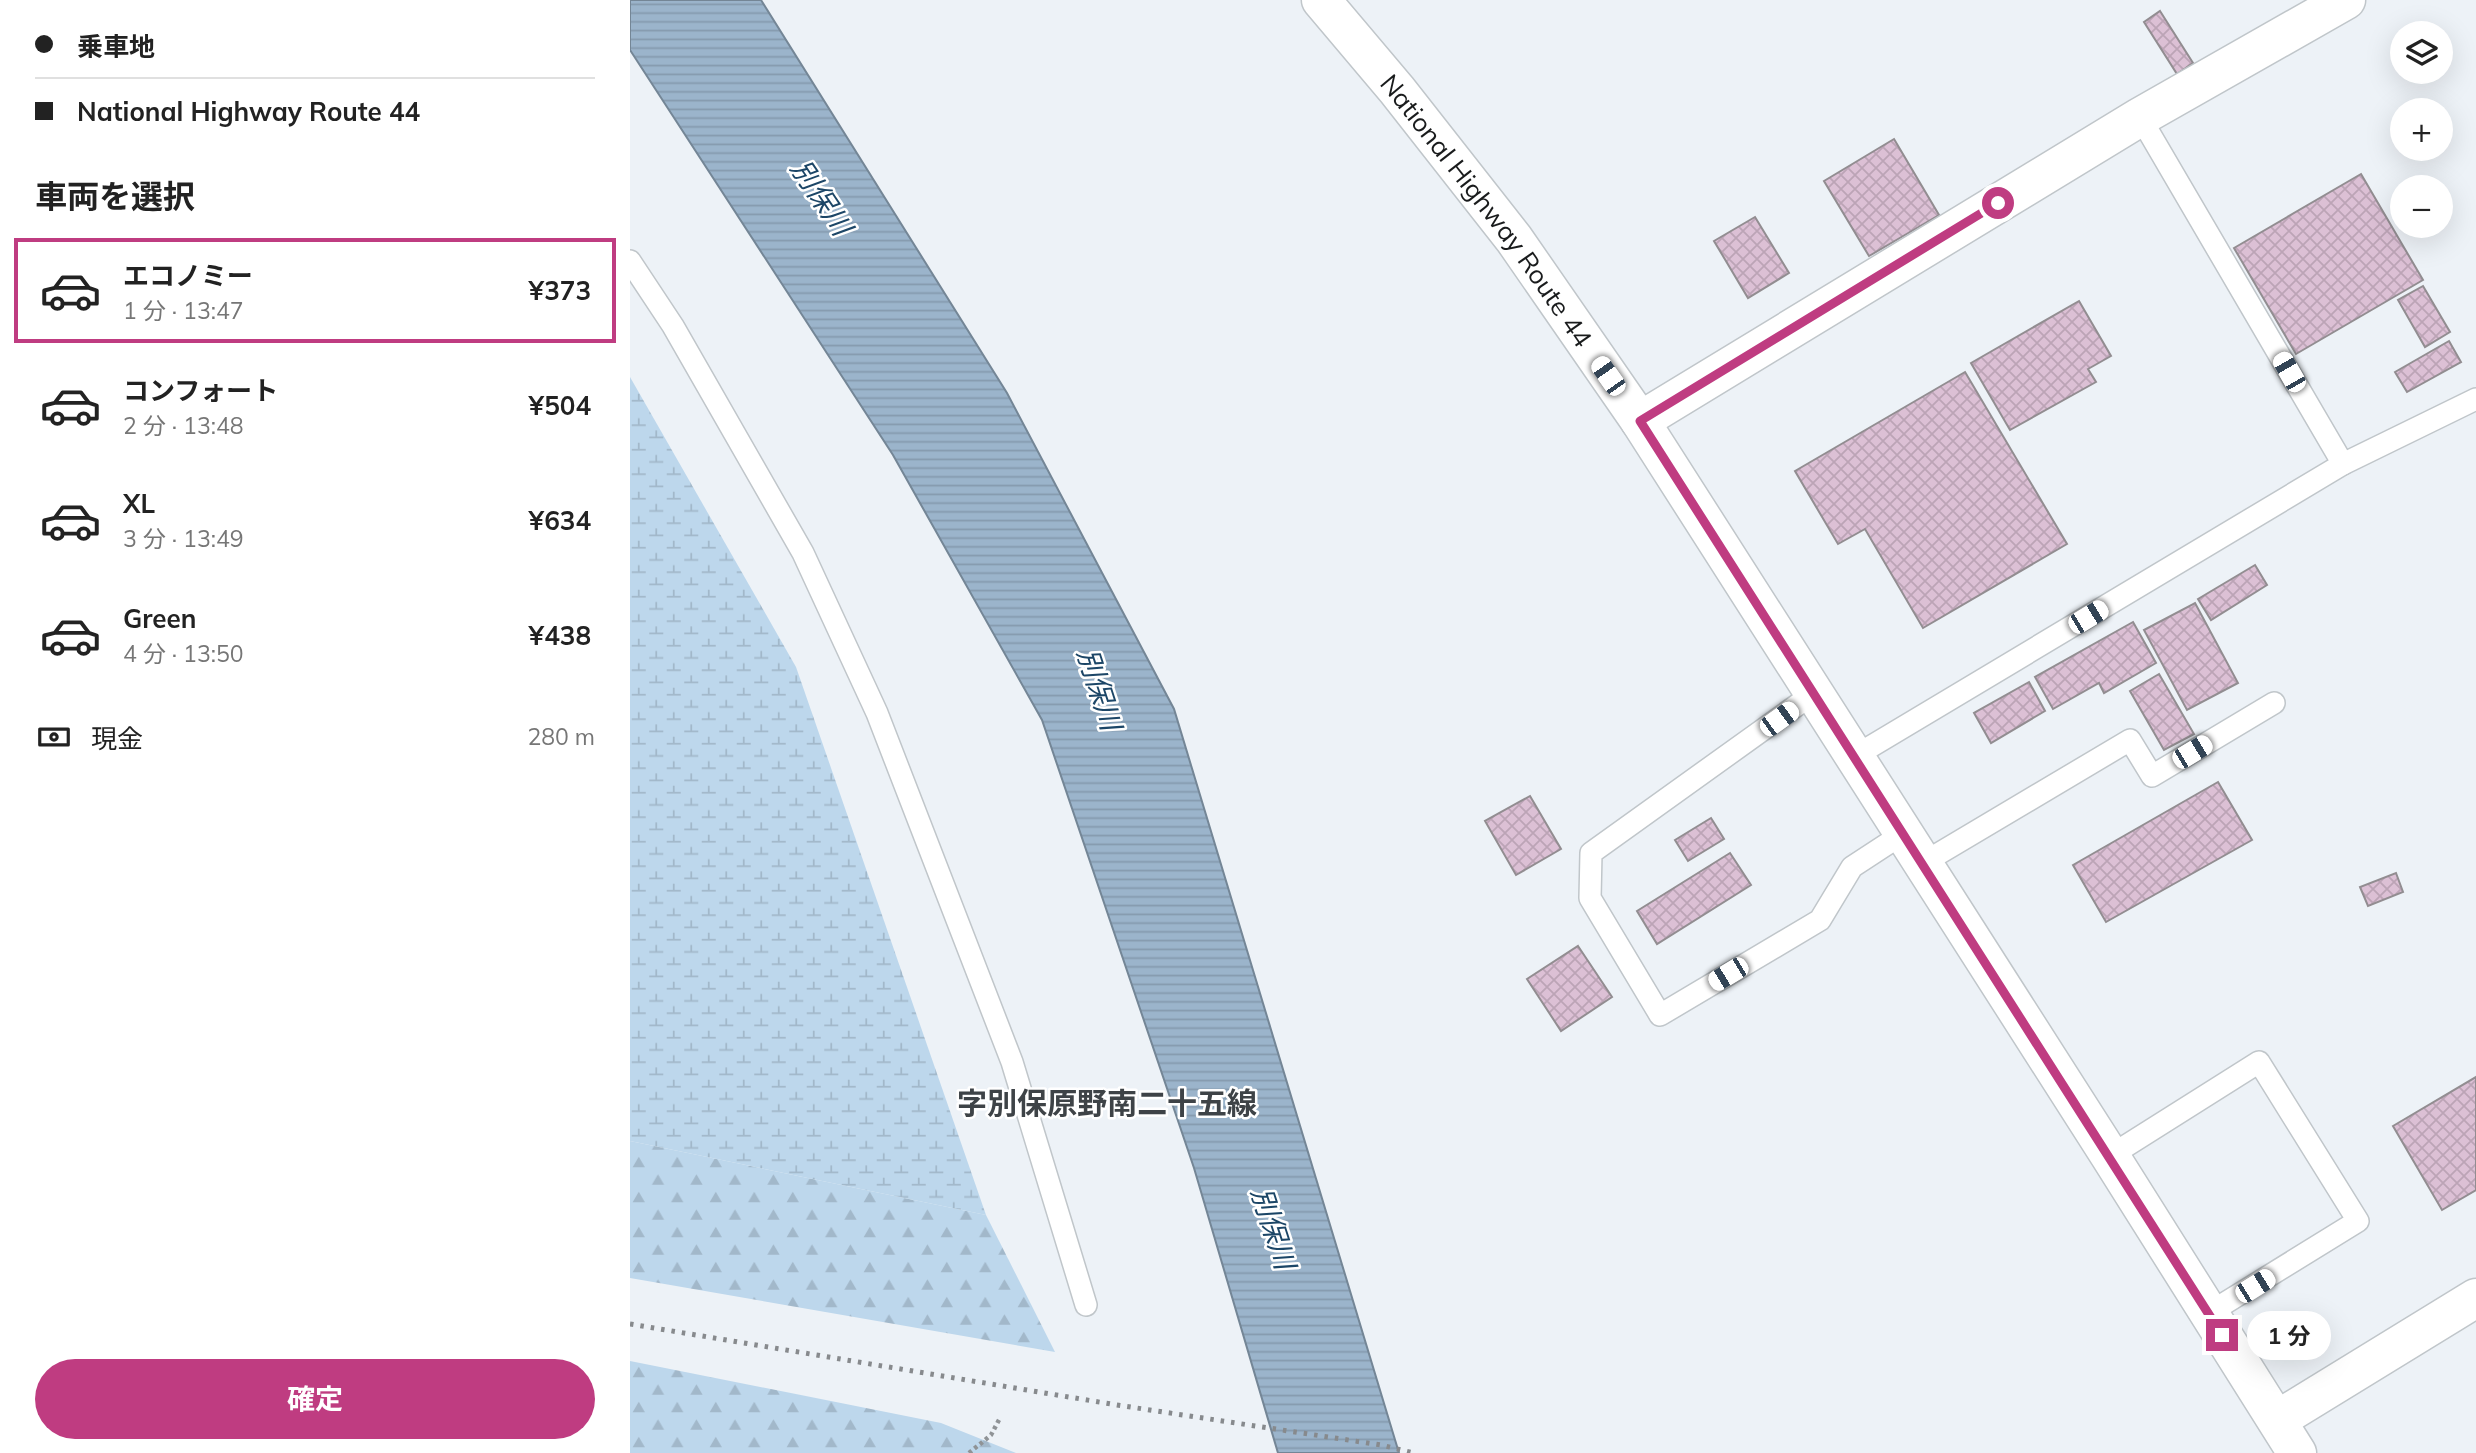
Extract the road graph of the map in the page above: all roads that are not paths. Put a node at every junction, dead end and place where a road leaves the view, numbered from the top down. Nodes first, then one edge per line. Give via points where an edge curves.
1 (1321, 0) edge
2 (2346, 0) edge
3 (2140, 117) junction
4 (630, 261) edge
5 (2476, 399) edge
6 (1640, 421) junction
7 (2343, 464) junction
8 (1814, 693) junction
9 (2274, 703) dead end
10 (1855, 756) junction
11 (1913, 848) junction
12 (2110, 1156) junction
13 (2476, 1298) edge
14 (1086, 1305) dead end
15 (2209, 1313) junction
16 (2277, 1420) junction
17 (2297, 1453) edge

1 - 6 main road, National Highway Route 44 via 1514,239
2 - 3 main road
3 - 6 main road
3 - 7 lane
4 - 14 lane via 673,326 803,554 877,713 1012,1062
5 - 7 lane
6 - 8 main road, National Highway Route 44
7 - 10 lane
8 - 10 main road, National Highway Route 44
8 - 11 lane via 1591,853 1590,898 1660,1015 1820,920 1852,866
9 - 11 lane via 2152,776 2130,740
10 - 11 main road, National Highway Route 44
11 - 12 main road, National Highway Route 44
12 - 15 main road, National Highway Route 44
12 - 15 lane via 2259,1062 2358,1221
13 - 16 main road
15 - 16 main road, National Highway Route 44
16 - 17 main road, National Highway Route 44

